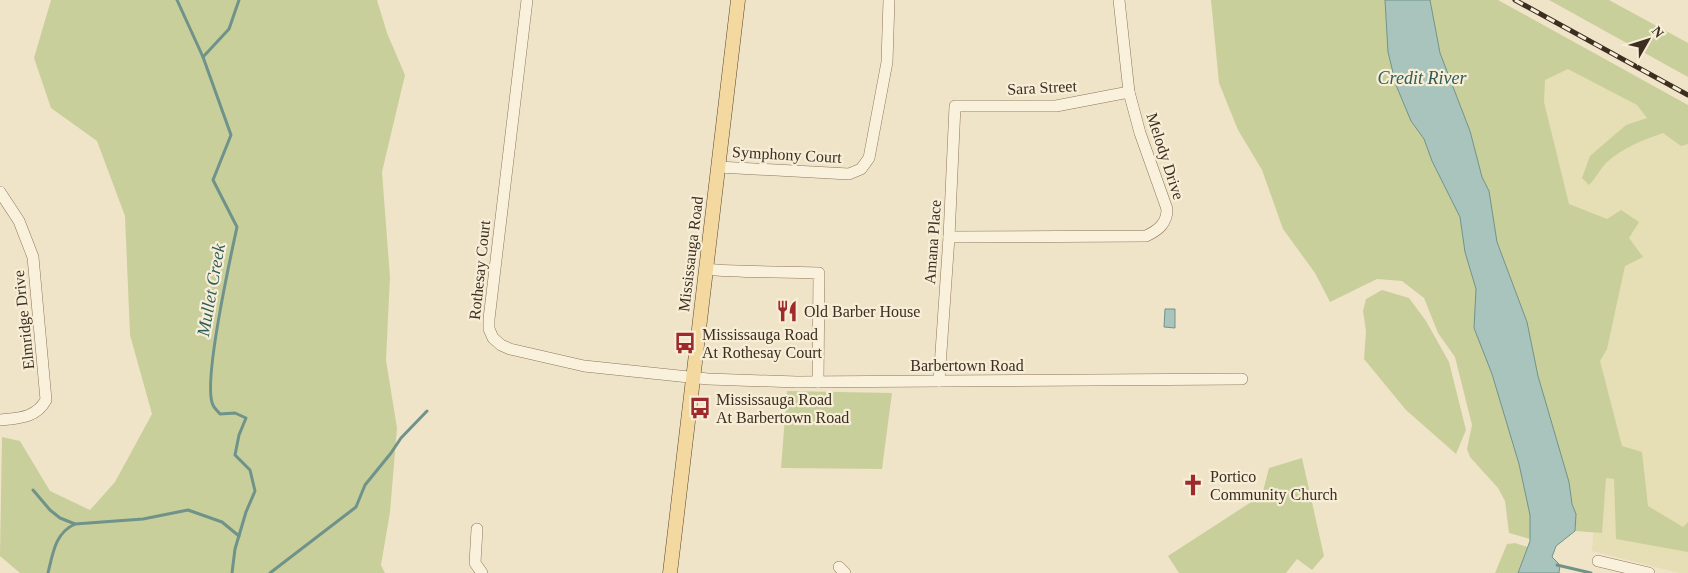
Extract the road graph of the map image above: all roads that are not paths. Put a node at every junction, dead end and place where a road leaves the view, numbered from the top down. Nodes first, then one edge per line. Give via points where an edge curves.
1 (527, 0) edge
2 (738, 0) edge
3 (889, 0) edge
4 (1119, 0) edge
5 (1129, 92) junction
6 (955, 106) joint
7 (718, 167) junction
8 (0, 192) edge
9 (949, 237) junction
10 (706, 269) junction
11 (692, 376) junction
12 (1242, 380) dead end
13 (939, 381) junction
14 (818, 382) junction
15 (0, 420) edge
16 (477, 529) dead end
17 (1598, 561) dead end
18 (482, 573) edge
19 (670, 573) edge
20 (1649, 573) edge

1 - 11 street, Rothesay Court via 489,319 491,334 497,342 510,349 584,366
2 - 7 main road, Mississauga Road
3 - 7 street, Symphony Court via 887,62 869,158 861,169 849,174
4 - 5 street, Melody Drive
5 - 6 street, Sara Street via 1056,106
5 - 9 street, Melody Drive via 1167,208 1163,225 1146,236
6 - 9 street, Amana Place
7 - 10 main road, Mississauga Road
8 - 15 street, Elmridge Drive via 20,222 34,257 46,400 41,410 28,416
9 - 13 street, Amana Place
10 - 11 main road, Mississauga Road
10 - 14 street via 747,273 819,273
11 - 14 street, Barbertown Road
11 - 19 main road, Mississauga Road
12 - 13 street, Barbertown Road
13 - 14 street, Barbertown Road
16 - 18 street via 475,563
17 - 20 street

